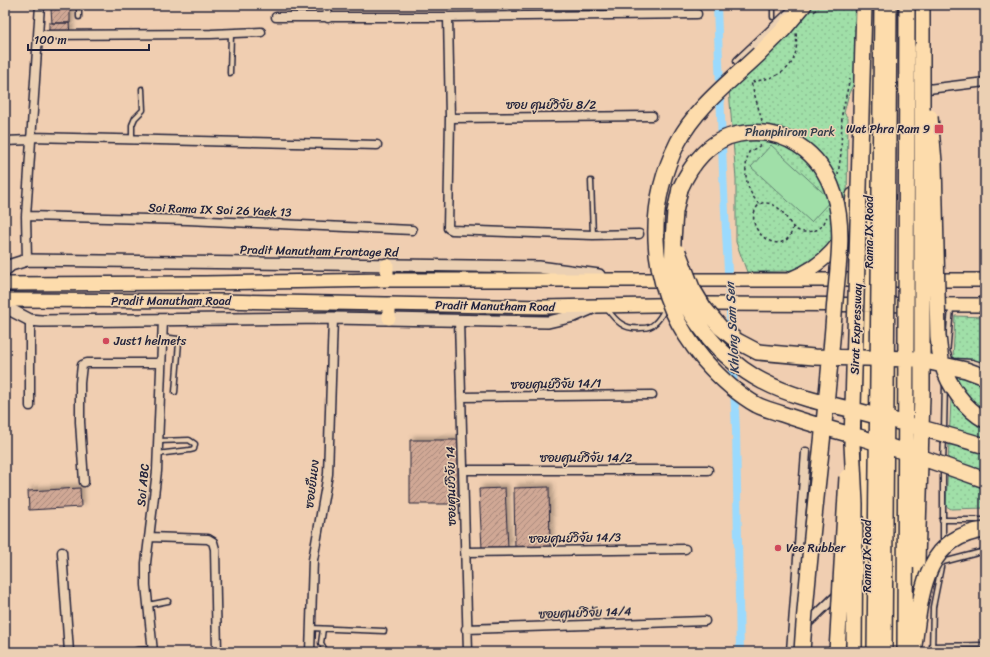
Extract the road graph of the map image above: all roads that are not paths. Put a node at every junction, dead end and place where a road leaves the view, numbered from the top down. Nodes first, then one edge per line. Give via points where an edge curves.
1 (40, 5) edge
2 (79, 5) edge
3 (327, 5) edge
4 (773, 5) edge
5 (797, 5) edge
6 (864, 5) edge
7 (873, 5) edge
8 (881, 5) edge
9 (890, 5) edge
10 (902, 5) edge
11 (908, 5) edge
12 (922, 5) edge
13 (925, 5) edge
14 (807, 10) edge
15 (697, 14) dead end
16 (79, 17) dead end
17 (276, 17) dead end
18 (448, 17) junction
19 (773, 17) dead end
20 (328, 18) junction
21 (261, 32) dead end
22 (231, 33) junction
23 (38, 35) junction
24 (922, 47) junction
25 (749, 52) junction
26 (738, 62) dead end
27 (758, 64) dead end
28 (230, 73) dead end
29 (985, 82) edge
30 (870, 87) junction
31 (142, 89) dead end
32 (913, 91) junction
33 (652, 116) dead end
34 (450, 118) junction
35 (31, 138) junction
36 (132, 139) junction
37 (5, 141) edge
38 (377, 145) dead end
39 (870, 156) junction
40 (907, 159) junction
41 (591, 181) dead end
42 (26, 216) junction
43 (412, 230) dead end
44 (639, 234) dead end
45 (593, 235) junction
46 (673, 240) junction
47 (27, 260) junction
48 (387, 265) junction
49 (5, 270) edge
50 (387, 280) junction
51 (636, 280) junction
52 (787, 280) junction
53 (869, 280) junction
54 (900, 280) junction
55 (942, 280) junction
56 (985, 280) edge
57 (5, 284) edge
58 (5, 300) edge
59 (389, 304) junction
60 (667, 305) junction
61 (869, 305) junction
62 (899, 305) junction
63 (951, 305) junction
64 (985, 305) edge
65 (602, 306) junction
66 (844, 306) junction
67 (5, 307) edge
68 (332, 318) junction
69 (389, 318) junction
70 (30, 320) junction
71 (163, 320) junction
72 (460, 320) junction
73 (162, 337) junction
74 (948, 349) junction
75 (161, 363) junction
76 (899, 363) junction
77 (985, 366) edge
78 (946, 371) junction
79 (985, 377) edge
80 (175, 392) dead end
81 (652, 395) dead end
82 (461, 397) junction
83 (30, 406) dead end
84 (985, 420) edge
85 (868, 430) junction
86 (158, 441) junction
87 (852, 444) junction
88 (985, 446) edge
89 (806, 452) dead end
90 (157, 454) junction
91 (463, 470) junction
92 (708, 470) dead end
93 (985, 480) edge
94 (84, 482) dead end
95 (942, 520) junction
96 (985, 520) edge
97 (985, 530) edge
98 (149, 537) junction
99 (685, 549) dead end
100 (985, 551) edge
101 (62, 552) dead end
102 (464, 552) junction
103 (943, 562) junction
104 (867, 568) junction
105 (168, 601) dead end
106 (148, 605) junction
107 (705, 621) dead end
108 (310, 628) junction
109 (323, 629) junction
110 (466, 629) junction
111 (384, 631) dead end
112 (985, 645) edge
113 (932, 646) junction
114 (69, 652) edge
115 (137, 652) edge
116 (153, 652) edge
117 (217, 652) edge
118 (310, 652) edge
119 (326, 652) edge
120 (468, 652) edge
121 (795, 652) edge
122 (837, 652) edge
123 (854, 652) edge
124 (867, 652) edge
125 (874, 652) edge
126 (885, 652) edge
127 (897, 652) edge
128 (905, 652) edge
129 (913, 652) edge
130 (932, 652) edge

1 - 23 street
2 - 16 lane
3 - 20 street
4 - 19 lane
5 - 25 street
6 - 87 highway, Sirat Expressway, bridge
7 - 30 main road, Rama IX Road
8 - 125 main road, Rama IX Road, bridge
9 - 126 main road, Rama IX Road, bridge
10 - 40 main road via 901,139
11 - 128 highway, bridge
12 - 24 highway
13 - 32 street via 925,33
14 - 93 highway, bridge via 707,103 678,142 659,199 656,236 660,272 668,301 692,345 725,382 758,405
15 - 18 street
17 - 20 street
18 - 20 street
18 - 34 street
21 - 22 street
22 - 23 street
22 - 28 lane
23 - 35 street
24 - 78 highway, bridge via 934,162 938,336 942,364
24 - 127 highway, bridge via 922,396 917,561 915,597 908,628
25 - 26 street
25 - 27 street
29 - 32 street
30 - 39 main road, Rama IX Road
30 - 52 main road via 859,103 852,206 847,228 826,259 809,271
31 - 36 lane via 143,110 135,118
32 - 40 street
33 - 34 street, ซอย ศูนย์วิจัย 8/2
34 - 45 street via 449,229
35 - 36 street
35 - 37 street
35 - 42 street
36 - 38 street
39 - 40 main road via 885,166
39 - 53 main road, Rama IX Road
40 - 54 main road
40 - 55 street via 914,249 920,265 929,275
41 - 45 lane
42 - 43 street, Soi Rama IX Soi 26 Yaek 13
42 - 47 street
44 - 45 street
46 - 79 highway, bridge via 692,288 704,308 720,327 737,341 758,352 814,357 916,359
46 - 88 highway, bridge via 673,267 682,296 702,328 730,359 747,372 762,381 807,399
46 - 121 highway, bridge via 680,189 689,170 711,147 737,134 756,132 779,135 800,145 823,168 834,193 840,228 828,385
47 - 48 street, Pradit Manutham Frontage Rd
47 - 49 street, Pradit Manutham Frontage Rd via 11,265
48 - 50 main road
48 - 51 street, Pradit Manutham Frontage Rd via 538,267
50 - 51 main road, Pradit Manutham Road
50 - 57 main road, Pradit Manutham Road
51 - 52 main road, Pradit Manutham Road
52 - 53 main road, Pradit Manutham Road
53 - 54 main road, Pradit Manutham Road
53 - 61 main road, Rama IX Road
54 - 55 main road, Pradit Manutham Road
54 - 62 main road
55 - 56 main road, Pradit Manutham Road
58 - 59 main road, Pradit Manutham Road
59 - 65 main road, Pradit Manutham Road
59 - 69 main road
60 - 65 main road, Pradit Manutham Road
60 - 65 lane via 655,324 636,329 623,327
60 - 66 main road, Pradit Manutham Road
61 - 62 main road, Pradit Manutham Road
61 - 66 main road, Pradit Manutham Road
61 - 85 main road, Rama IX Road
62 - 63 main road, Pradit Manutham Road
62 - 76 main road
63 - 64 main road, Pradit Manutham Road
63 - 74 lane
63 - 76 main road via 917,334
65 - 72 street via 548,322
66 - 85 main road via 853,325 853,377
67 - 70 street
68 - 69 street
68 - 71 street
68 - 108 street, ซอยยืนยง via 328,474 313,560
69 - 72 street
70 - 71 street
70 - 83 street
71 - 73 street, Soi ABC
72 - 82 street, ซอยศูนย์วิจัย 14
73 - 75 street, Soi ABC
73 - 80 lane via 179,342
74 - 77 lane via 948,356 954,361
74 - 78 lane
75 - 86 street, Soi ABC
75 - 94 street via 82,365 80,422
76 - 127 main road
78 - 84 highway, bridge via 955,392
78 - 95 lane
81 - 82 street, ซอยศูนย์วิจัย 14/1
82 - 91 street, ซอยศูนย์วิจัย 14
85 - 104 main road, Rama IX Road
86 - 90 street, Soi ABC
86 - 90 lane via 189,440 195,444 194,449
87 - 122 highway, bridge via 846,484
87 - 123 highway, Sirat Expressway, bridge via 855,504
89 - 121 street
90 - 98 street, Soi ABC via 155,500
91 - 92 street, ซอยศูนย์วิจัย 14/2
91 - 102 street, ซอยศูนย์วิจัย 14
95 - 96 lane
95 - 103 lane
97 - 129 highway, bridge via 966,534 951,541 934,562 924,583
98 - 106 street, Soi ABC via 146,585
98 - 117 street via 208,539 213,542
99 - 102 street, ซอยศูนย์วิจัย 14/3
100 - 103 lane
101 - 114 street
102 - 110 street, ซอยศูนย์วิจัย 14
103 - 113 lane via 933,608
104 - 121 street via 802,630
104 - 124 main road, Rama IX Road
105 - 106 lane
106 - 116 street, Soi ABC
107 - 110 street, ซอยศูนย์วิจัย 14/4
108 - 109 lane
108 - 118 street, ซอยยืนยง
109 - 111 lane
109 - 119 lane via 321,643
110 - 120 street, ซอยศูนย์วิจัย 14
112 - 113 lane
113 - 130 lane
115 - 116 street

